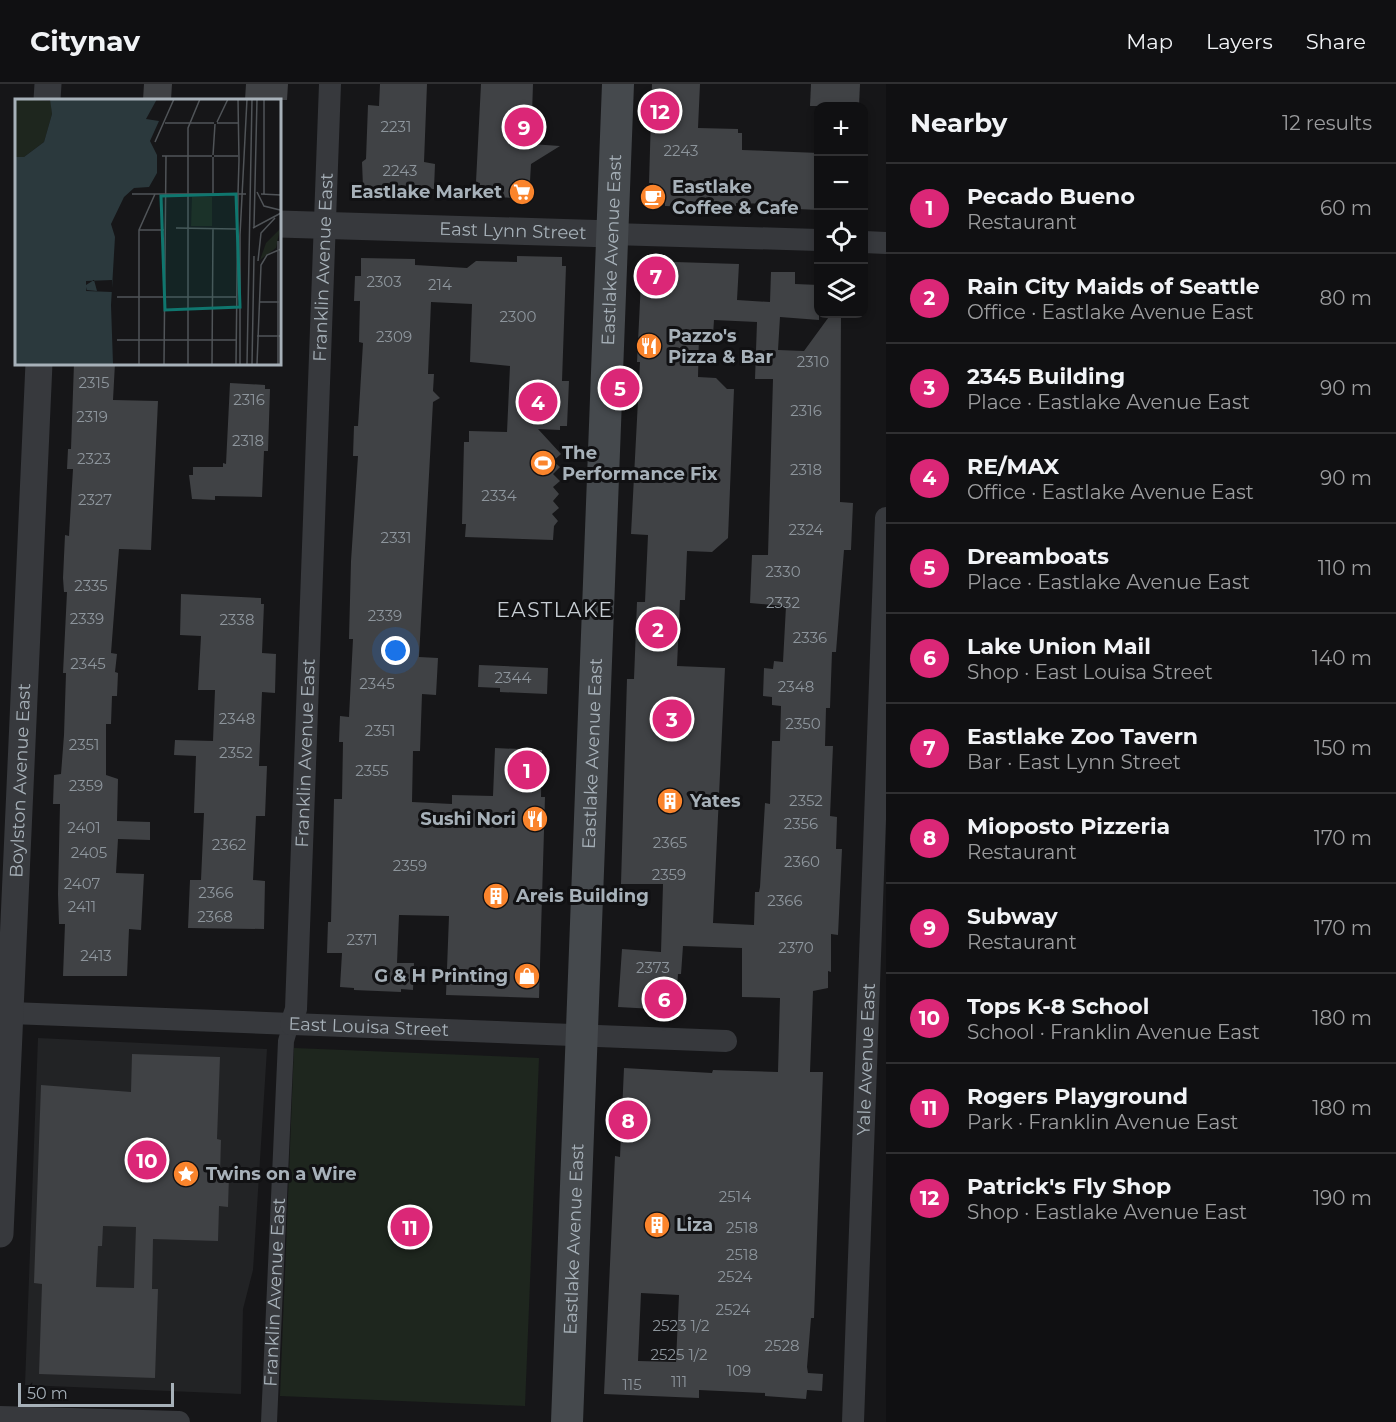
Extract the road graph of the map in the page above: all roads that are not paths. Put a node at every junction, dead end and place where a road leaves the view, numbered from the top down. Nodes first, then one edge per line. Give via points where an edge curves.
1 (48, 84) edge
2 (330, 84) edge
3 (618, 84) edge
4 (47, 99) edge
5 (280, 224) edge
6 (325, 225) junction
7 (612, 234) junction
8 (814, 240) edge
9 (868, 242) edge
10 (886, 243) edge
11 (39, 364) edge
12 (886, 518) edge
13 (11, 1013) junction
14 (291, 1024) junction
15 (877, 1027) edge
16 (582, 1035) junction
17 (726, 1041) dead end
18 (0, 1234) edge
19 (0, 1417) edge
20 (179, 1422) edge
21 (269, 1422) edge
22 (567, 1422) edge
23 (853, 1422) edge

1 - 4 street
2 - 6 street, Franklin Avenue East
3 - 7 main road, Eastlake Avenue East
5 - 6 street, East Lynn Street
6 - 7 street, East Lynn Street
6 - 14 street, Franklin Avenue East via 296,1009
7 - 8 street, East Lynn Street
7 - 16 main road, Eastlake Avenue East
9 - 10 street
11 - 13 street, Boylston Avenue East
12 - 15 street, Yale Avenue East
13 - 14 street, East Louisa Street
13 - 18 street, Boylston Avenue East
14 - 16 street, East Louisa Street
14 - 21 street, Franklin Avenue East via 286,1041
15 - 23 street, Yale Avenue East
16 - 17 street, East Louisa Street
16 - 22 main road, Eastlake Avenue East
19 - 20 street

